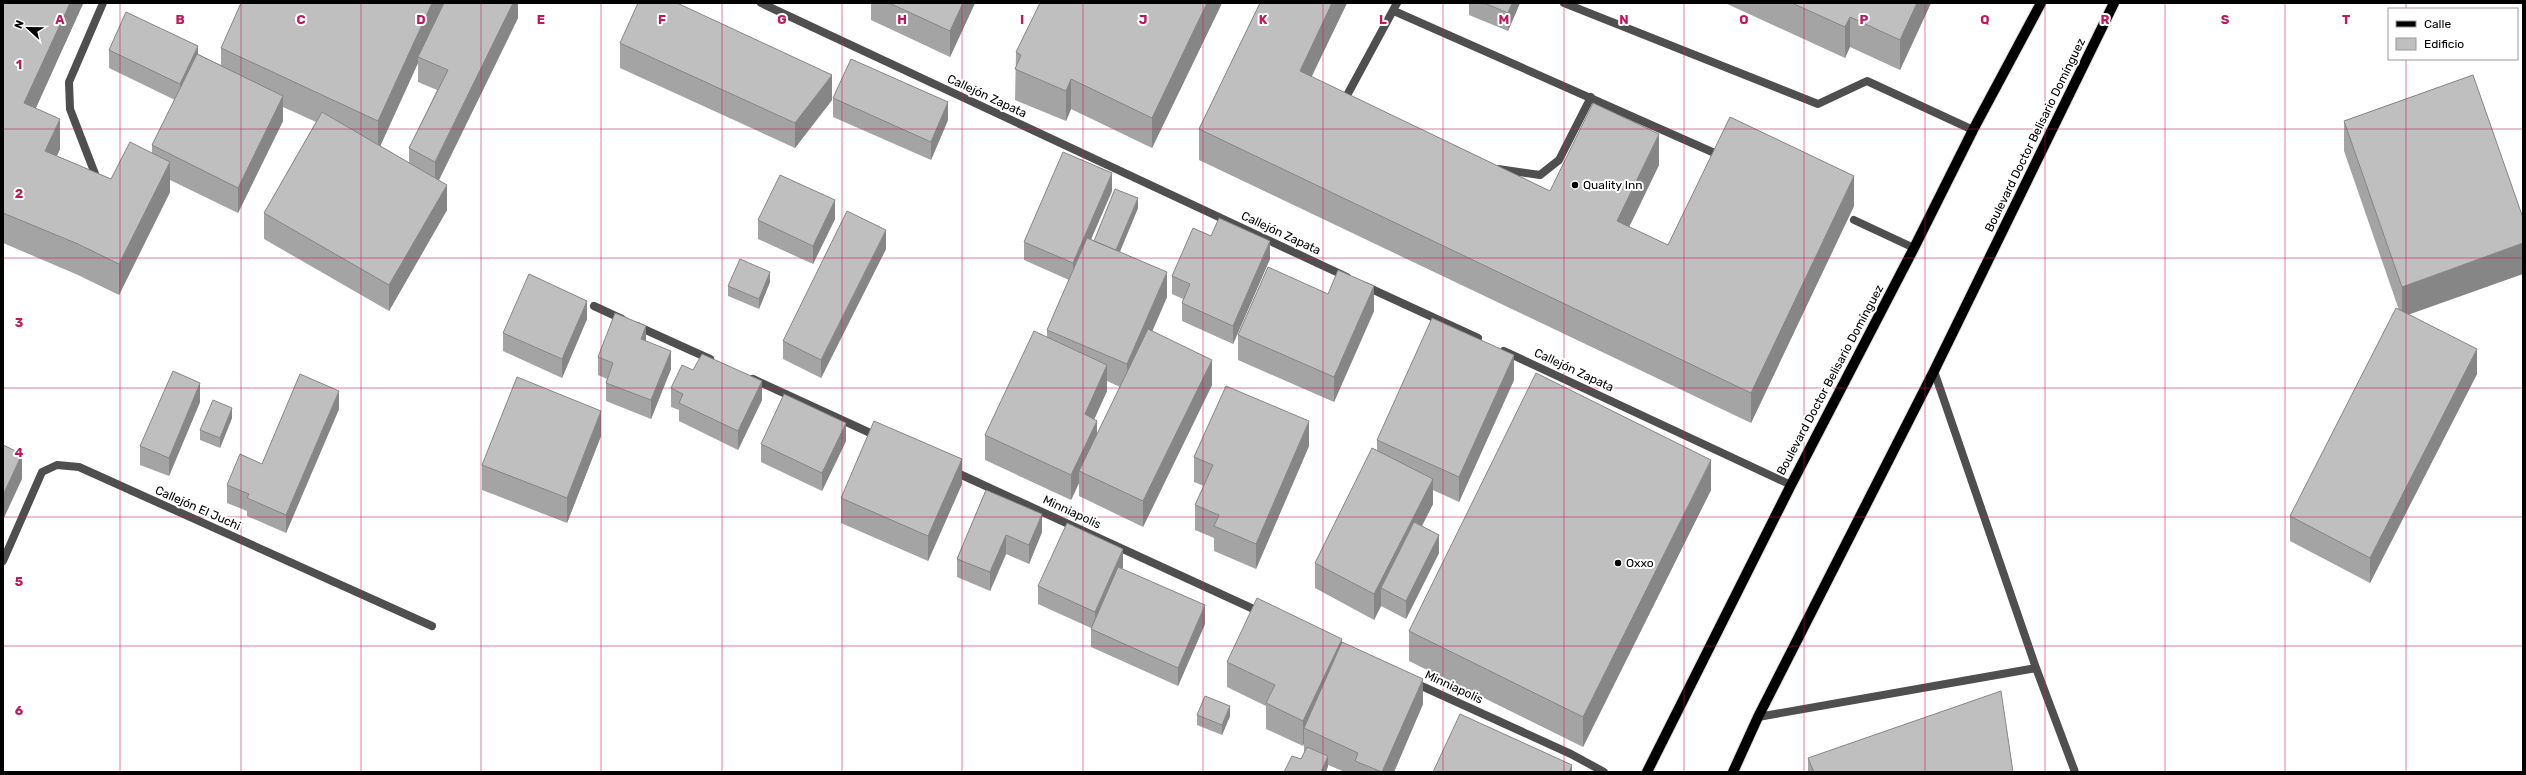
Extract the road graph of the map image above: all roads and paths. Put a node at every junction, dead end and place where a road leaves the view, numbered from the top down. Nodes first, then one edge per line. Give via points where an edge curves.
1 (103, 3) edge
2 (761, 3) edge
3 (1398, 3) edge
4 (1564, 3) edge
5 (2041, 3) edge
6 (2114, 3) edge
7 (1394, 11) junction
8 (1591, 97) junction
9 (1359, 105) edge
10 (1972, 130) junction
11 (1719, 155) edge
12 (1491, 166) edge
13 (97, 179) edge
14 (1854, 220) dead end
15 (1914, 248) junction
16 (594, 306) dead end
17 (717, 363) edge
18 (1934, 371) junction
19 (746, 376) edge
20 (891, 442) edge
21 (941, 466) edge
22 (1791, 485) junction
23 (3, 561) edge
24 (1267, 615) edge
25 (432, 626) dead end
26 (2036, 668) junction
27 (1404, 678) edge
28 (1758, 717) junction
29 (1604, 772) edge
30 (1647, 772) edge
31 (1733, 772) edge
32 (2075, 772) edge

1 - 13 street via 69,82 70,109
2 - 22 street, Callejón Zapata
3 - 7 street
4 - 10 street via 1818,104 1867,81
5 - 10 main road, Boulevard Doctor Belisario Domínguez
6 - 18 main road, Boulevard Doctor Belisario Domínguez
7 - 8 street
7 - 9 street via 1345,99
8 - 11 street
8 - 12 street via 1559,160 1540,175
10 - 15 main road, Boulevard Doctor Belisario Domínguez
14 - 15 street
15 - 22 main road, Boulevard Doctor Belisario Domínguez
16 - 17 street
18 - 26 street
18 - 28 main road, Boulevard Doctor Belisario Domínguez
19 - 20 street
21 - 24 street, Minniapolis
22 - 30 main road, Boulevard Doctor Belisario Domínguez
23 - 25 street, Callejón El Juchi via 42,472 57,465 79,467
26 - 28 street
26 - 32 street
27 - 29 street, Minniapolis via 1571,754
28 - 31 main road, Boulevard Doctor Belisario Domínguez

